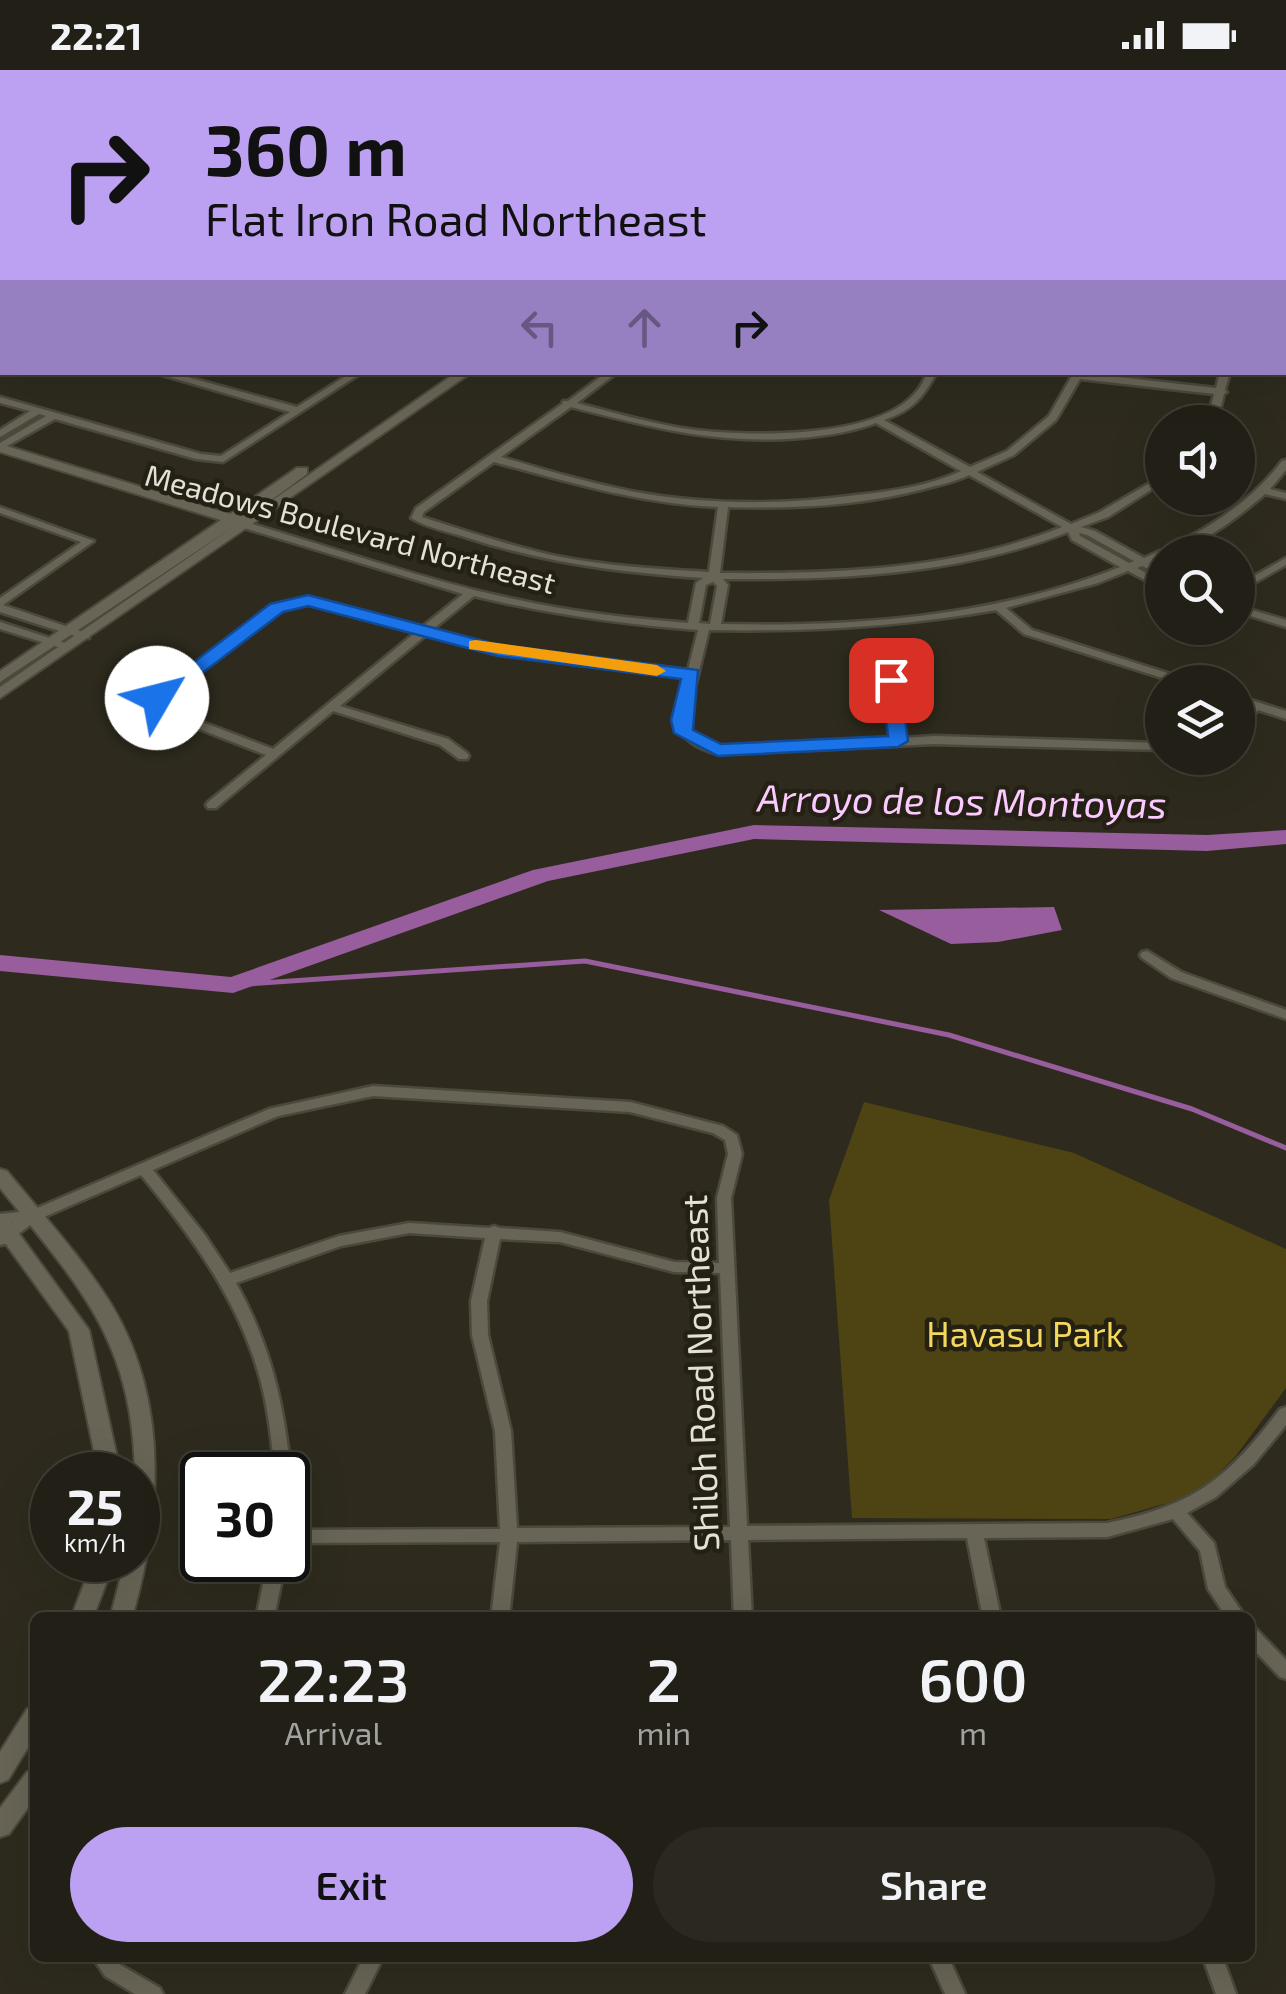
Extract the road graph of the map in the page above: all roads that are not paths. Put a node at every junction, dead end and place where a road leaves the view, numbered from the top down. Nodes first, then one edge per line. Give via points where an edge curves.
1 (167, 375) edge
2 (354, 375) edge
3 (443, 375) edge
4 (461, 375) edge
5 (604, 375) edge
6 (932, 375) edge
7 (1078, 375) edge
8 (1086, 375) edge
9 (1225, 375) edge
10 (1222, 392) junction
11 (0, 400) edge
12 (566, 403) junction
13 (1218, 405) edge
14 (37, 411) junction
15 (299, 411) junction
16 (52, 416) junction
17 (877, 420) junction
18 (0, 434) edge
19 (0, 447) edge
20 (492, 458) junction
21 (0, 459) edge
22 (1286, 463) edge
23 (967, 471) junction
24 (1262, 490) junction
25 (1145, 492) edge
26 (1286, 496) edge
27 (723, 504) junction
28 (0, 510) edge
29 (233, 523) junction
30 (1071, 528) junction
31 (1199, 535) edge
32 (1286, 561) edge
33 (1144, 563) joint
34 (1130, 568) junction
35 (1145, 576) edge
36 (714, 577) junction
37 (1255, 579) edge
38 (472, 592) junction
39 (0, 606) edge
40 (998, 606) junction
41 (1255, 614) edge
42 (1286, 624) edge
43 (0, 625) edge
44 (704, 626) junction
45 (424, 634) junction
46 (74, 638) junction
47 (53, 642) junction
48 (1145, 670) edge
49 (691, 674) junction
50 (0, 678) edge
51 (891, 680) dead end
52 (0, 694) edge
53 (1256, 705) edge
54 (331, 707) junction
55 (1286, 714) edge
56 (898, 741) junction
57 (1145, 747) edge
58 (272, 753) junction
59 (463, 756) dead end
60 (212, 806) dead end
61 (1147, 954) dead end
62 (1286, 1016) edge
63 (144, 1168) junction
64 (0, 1174) edge
65 (32, 1216) junction
66 (2, 1229) edge
67 (494, 1232) junction
68 (727, 1268) junction
69 (230, 1280) junction
70 (1286, 1413) edge
71 (105, 1452) edge
72 (282, 1452) edge
73 (1177, 1512) junction
74 (974, 1531) junction
75 (508, 1533) junction
76 (739, 1533) junction
77 (310, 1537) edge
78 (96, 1582) edge
79 (272, 1582) edge
80 (84, 1612) edge
81 (123, 1612) edge
82 (266, 1612) edge
83 (501, 1612) edge
84 (744, 1612) edge
85 (991, 1612) edge
86 (1233, 1612) edge
87 (1255, 1639) edge
88 (1286, 1672) edge
89 (30, 1724) edge
90 (0, 1774) edge
91 (30, 1787) edge
92 (0, 1827) edge
93 (106, 1962) edge
94 (372, 1962) edge
95 (941, 1962) edge
96 (1214, 1962) edge
97 (153, 1994) edge
98 (355, 1994) edge
99 (954, 1994) edge
100 (1226, 1994) edge

1 - 15 street
2 - 15 street
3 - 29 street
4 - 29 street
5 - 12 street
6 - 17 street via 924,392
7 - 23 street via 1072,394 1040,431
8 - 10 street
9 - 10 street
10 - 13 street
11 - 14 street
12 - 17 street via 717,436 807,434
12 - 20 street
14 - 16 street
14 - 18 street
15 - 16 street via 223,459
16 - 19 street
17 - 23 street
19 - 29 street, Meadows Boulevard Northeast
20 - 27 street via 605,489
20 - 36 street via 416,518 578,563
21 - 29 street, Meadows Boulevard Northeast
22 - 24 street, Meadows Boulevard Northeast
23 - 27 street via 847,501
23 - 30 street
24 - 26 street
24 - 31 street, Meadows Boulevard Northeast
25 - 30 street
27 - 36 street
28 - 39 street via 89,541
29 - 38 street, Meadows Boulevard Northeast
29 - 46 street
29 - 46 street
30 - 33 street via 1092,532
30 - 34 street via 1076,538
30 - 36 street via 907,568 843,576
32 - 37 street
33 - 34 street, Meadows Boulevard Northeast
34 - 35 street
34 - 40 street, Meadows Boulevard Northeast
36 - 44 street via 702,583
36 - 44 street via 723,585
38 - 44 street, Meadows Boulevard Northeast via 555,611
38 - 45 street
39 - 46 street
40 - 44 street, Meadows Boulevard Northeast via 858,624
40 - 48 street via 1028,632
41 - 42 street
43 - 47 street
44 - 49 street
45 - 49 street via 498,651
45 - 54 street
45 - 58 street via 292,601 157,698 154,708 166,716
46 - 47 street
46 - 52 street
47 - 50 street
49 - 56 street via 684,733 718,750
51 - 56 street
53 - 55 street
54 - 58 street
54 - 59 street via 444,742
56 - 57 street
58 - 60 street
61 - 62 street via 1176,975
63 - 65 street, Shiloh Road Northeast
63 - 68 street, Shiloh Road Northeast via 274,1112 373,1091 630,1107 732,1138 735,1154 724,1198
63 - 69 street
64 - 65 street
65 - 66 street, Shiloh Road Northeast
65 - 81 street via 113,1326 139,1402 148,1483 136,1571
66 - 71 street via 79,1330
67 - 68 street via 560,1236 674,1268
67 - 69 street via 370,1233
67 - 75 street via 478,1301 503,1431
68 - 76 street, Shiloh Road Northeast
69 - 72 street via 261,1348
70 - 73 street via 1232,1480
73 - 74 street via 1108,1530
73 - 86 street via 1208,1548 1217,1589
74 - 76 street
74 - 85 street
75 - 76 street
75 - 77 street
75 - 83 street
76 - 84 street, Shiloh Road Northeast
78 - 80 street
79 - 82 street
87 - 88 street
89 - 90 street
91 - 92 street
93 - 97 street
94 - 98 street
95 - 99 street
96 - 100 street

